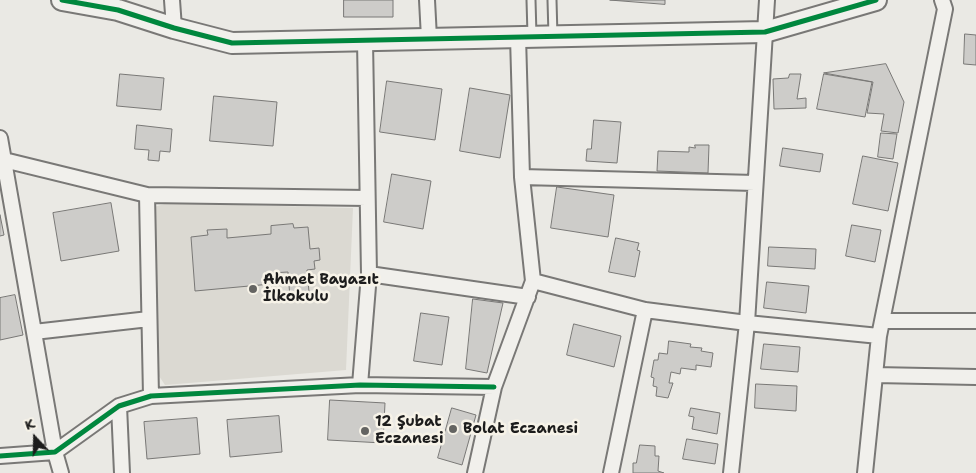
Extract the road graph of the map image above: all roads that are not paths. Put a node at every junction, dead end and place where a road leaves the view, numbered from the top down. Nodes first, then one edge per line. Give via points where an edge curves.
1 (62, 0) edge
2 (172, 0) edge
3 (427, 0) edge
4 (531, 0) edge
5 (552, 0) edge
6 (767, 0) edge
7 (876, 0) edge
8 (942, 0) edge
9 (174, 28) junction
10 (765, 32) junction
11 (553, 36) junction
12 (525, 37) junction
13 (429, 38) junction
14 (365, 41) junction
15 (0, 138) edge
16 (2, 159) edge
17 (522, 177) junction
18 (755, 184) junction
19 (147, 194) junction
20 (367, 198) junction
21 (369, 274) junction
22 (533, 281) junction
23 (528, 297) junction
24 (645, 310) junction
25 (149, 319) junction
26 (882, 321) junction
27 (976, 321) edge
28 (747, 324) junction
29 (34, 332) junction
30 (879, 336) junction
31 (875, 375) junction
32 (976, 377) edge
33 (360, 385) junction
34 (494, 388) junction
35 (151, 396) junction
36 (119, 406) junction
37 (55, 452) junction
38 (0, 456) edge
39 (61, 473) edge
40 (122, 473) edge
41 (475, 473) edge
42 (611, 473) edge
43 (731, 473) edge
44 (865, 473) edge

1 - 9 street via 118,10
2 - 9 street
3 - 13 street
4 - 12 lane
5 - 11 lane
6 - 10 street
7 - 10 street
8 - 26 street via 945,9
9 - 14 street via 232,43
10 - 11 street
10 - 18 street
11 - 12 street
12 - 13 street
12 - 17 street
13 - 14 street
14 - 20 street
15 - 16 street
16 - 19 street
16 - 29 street
17 - 18 street
17 - 22 street
18 - 28 street
19 - 20 street
19 - 25 street
20 - 21 street
21 - 23 street
21 - 33 street
22 - 23 street
22 - 24 street
23 - 34 street
24 - 28 street
24 - 42 street
25 - 29 street
25 - 35 street
26 - 27 street
26 - 30 street
28 - 30 street
28 - 43 street
29 - 37 street
30 - 31 street
31 - 32 street
31 - 44 street
33 - 34 street
33 - 35 street
34 - 41 street
35 - 36 street
36 - 37 street
36 - 40 street
37 - 38 street
37 - 39 street

